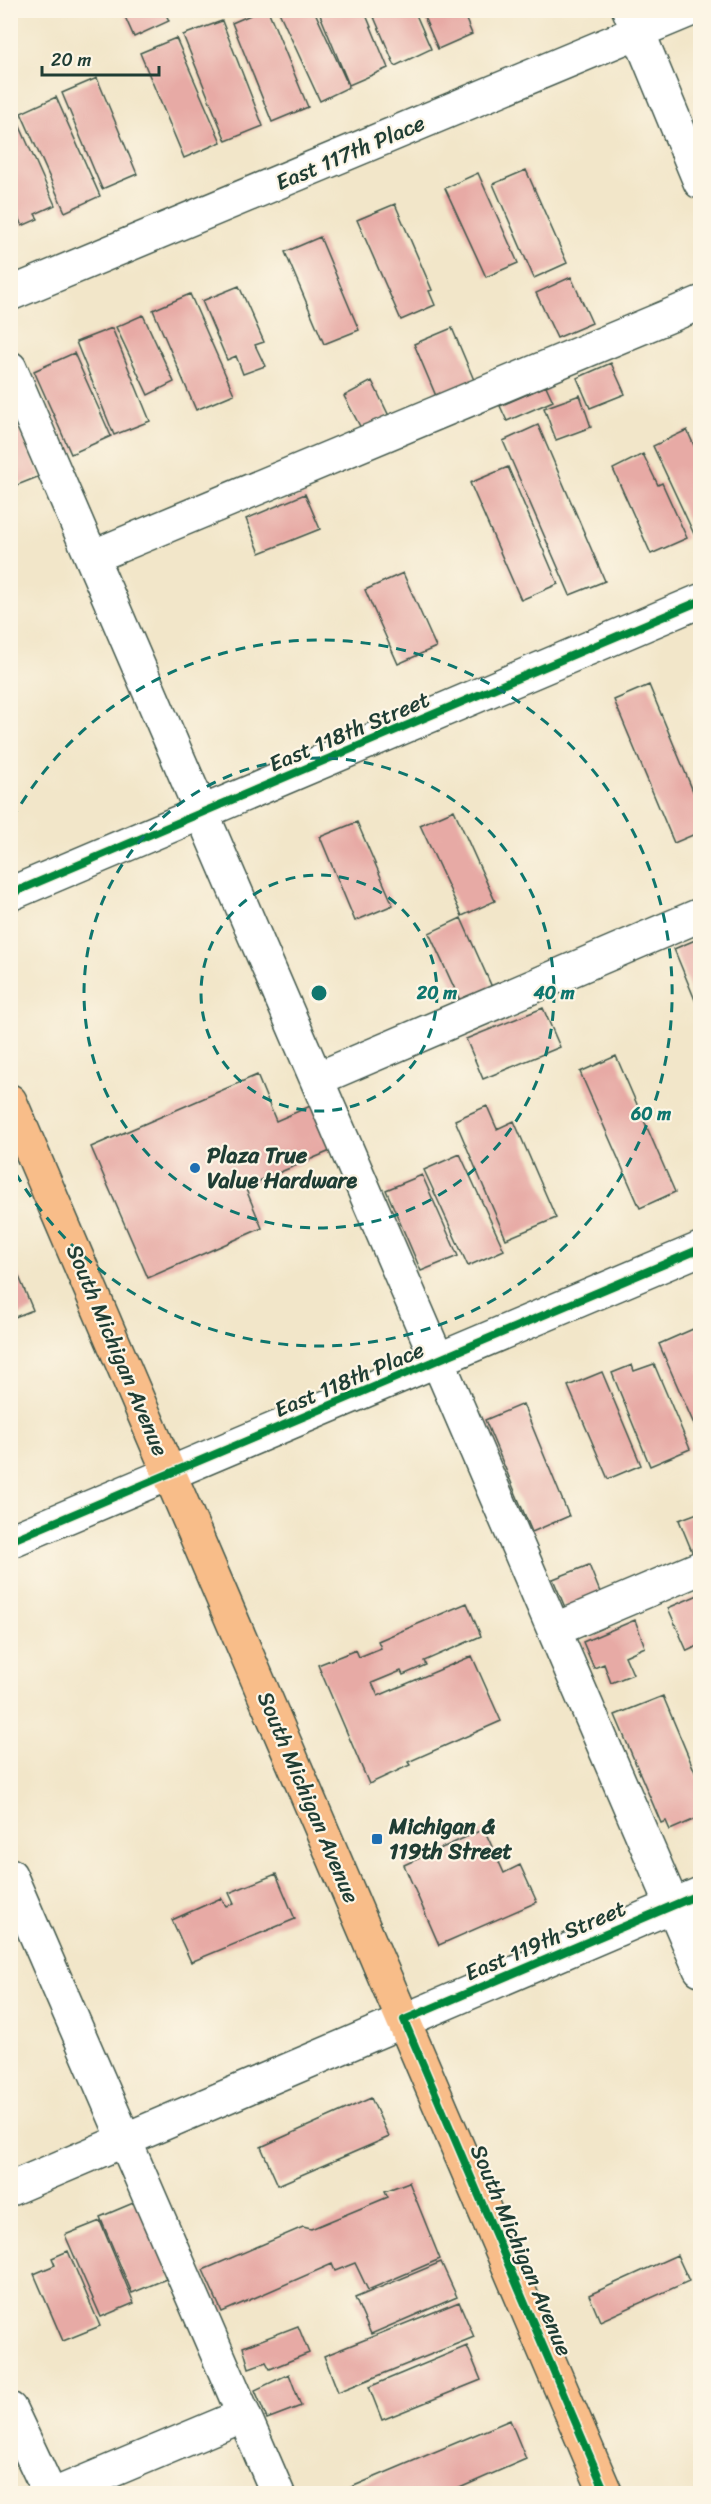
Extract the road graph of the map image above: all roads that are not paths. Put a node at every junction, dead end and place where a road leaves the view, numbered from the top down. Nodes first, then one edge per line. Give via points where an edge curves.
1 (690, 10) edge
2 (634, 21) edge
3 (700, 182) edge
4 (10, 294) edge
5 (700, 303) edge
6 (10, 368) edge
7 (92, 557) junction
8 (700, 602) edge
9 (202, 813) junction
10 (10, 894) edge
11 (700, 915) edge
12 (317, 1079) junction
13 (10, 1101) edge
14 (700, 1249) edge
15 (438, 1360) junction
16 (172, 1474) junction
17 (10, 1541) edge
18 (700, 1568) edge
19 (554, 1630) junction
20 (10, 1875) edge
21 (687, 1900) edge
22 (700, 1969) edge
23 (404, 2020) junction
24 (125, 2140) junction
25 (10, 2189) edge
26 (10, 2409) edge
27 (244, 2415) junction
28 (50, 2493) edge
29 (56, 2493) edge
30 (278, 2493) edge
31 (606, 2493) edge

1 - 2 street, East 117th Place
2 - 3 street
2 - 4 street, East 117th Place
5 - 7 street
6 - 7 street
7 - 9 street
8 - 9 street, East 118th Street
9 - 10 street, East 118th Street
9 - 12 street
11 - 12 street
12 - 15 street
13 - 16 main road, South Michigan Avenue
14 - 15 street, East 118th Place
15 - 16 street, East 118th Place
15 - 19 street
16 - 17 street, East 118th Place
16 - 23 main road, South Michigan Avenue
18 - 19 street
19 - 21 street
20 - 24 street
21 - 22 street
21 - 23 street, East 119th Street
23 - 24 street, East 119th Street
23 - 31 main road, South Michigan Avenue
24 - 25 street, East 119th Street
24 - 27 street
26 - 28 street
27 - 29 street
27 - 30 street

